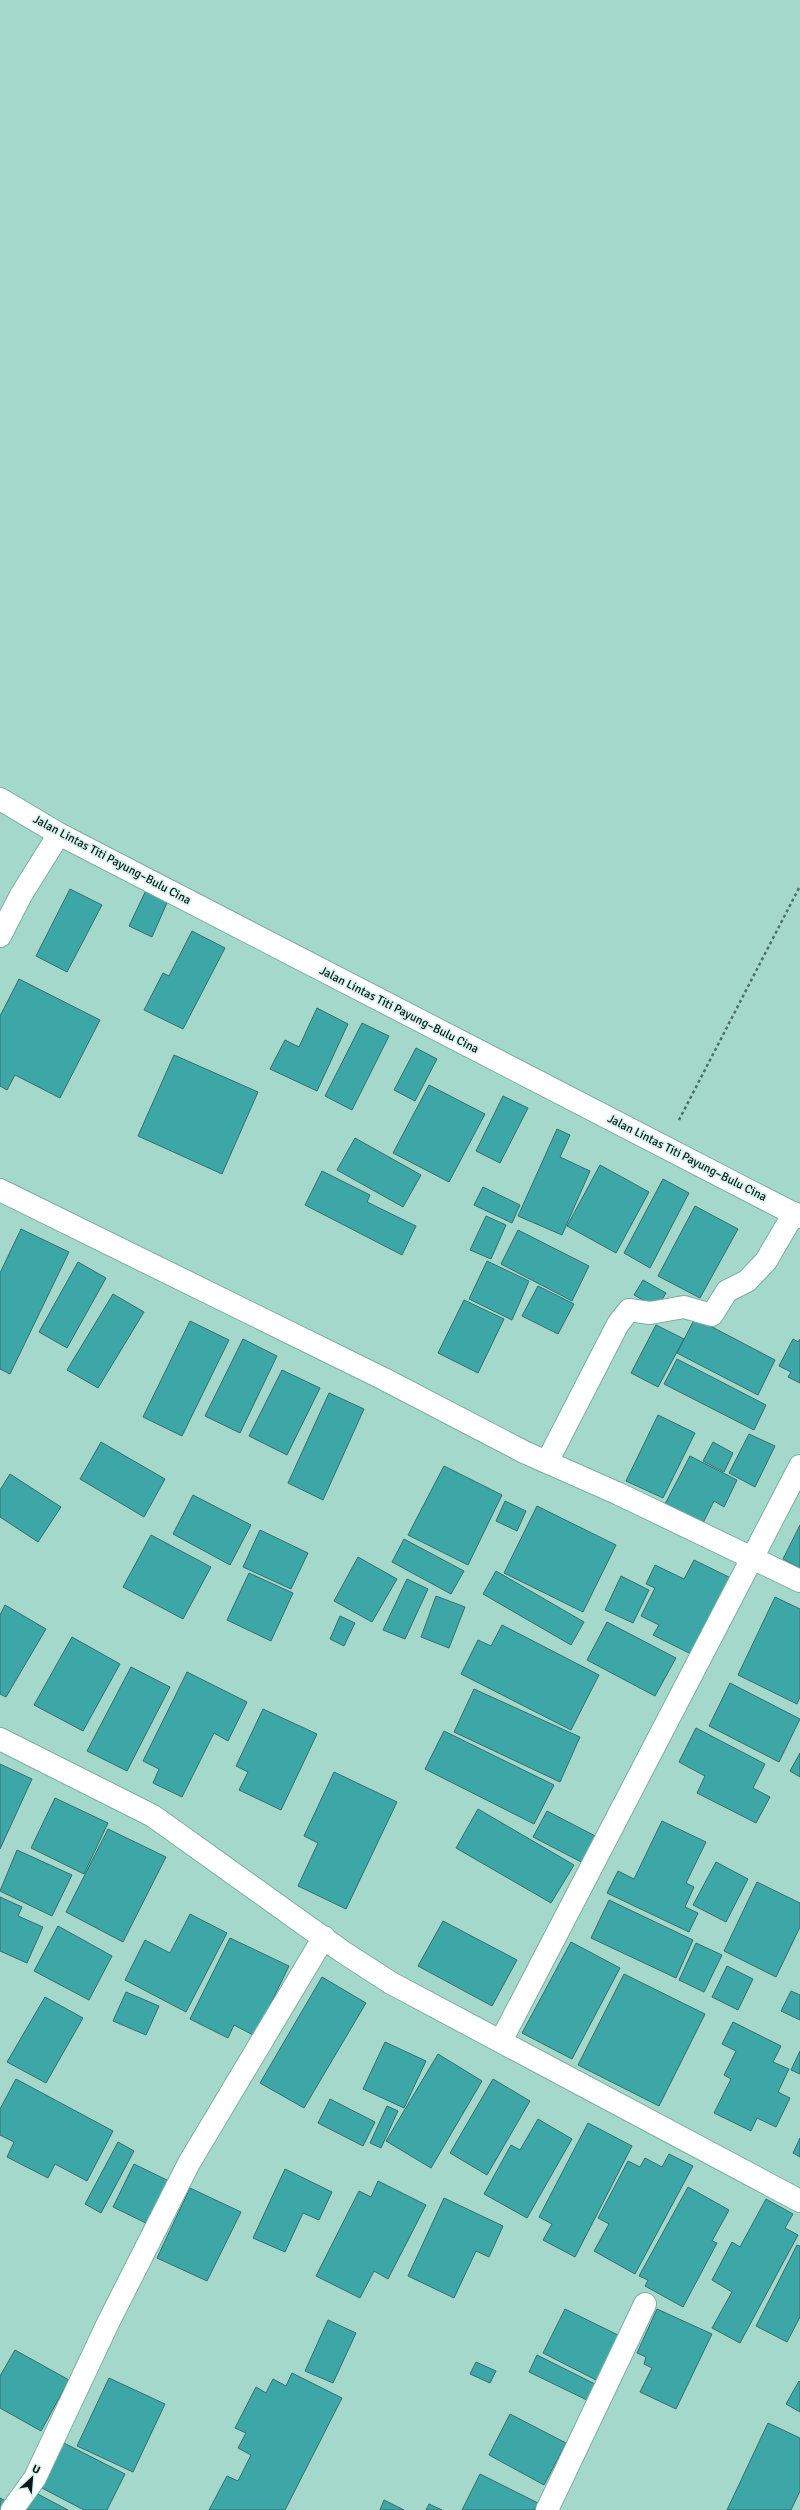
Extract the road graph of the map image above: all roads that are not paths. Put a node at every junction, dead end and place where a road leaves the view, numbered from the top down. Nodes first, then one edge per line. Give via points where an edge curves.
1 (0, 799) edge
2 (59, 834) junction
3 (0, 936) edge
4 (0, 1190) edge
5 (797, 1215) edge
6 (547, 1462) junction
7 (800, 1466) edge
8 (754, 1558) junction
9 (800, 1581) edge
10 (0, 1739) edge
11 (324, 1937) junction
12 (501, 2041) junction
13 (800, 2201) edge
14 (645, 2304) dead end
15 (12, 2510) edge
16 (547, 2510) edge

1 - 2 street, Jalan Lintas Titi Payung–Bulu Cina
2 - 3 street
2 - 5 street, Jalan Lintas Titi Payung–Bulu Cina
4 - 6 street
5 - 6 street via 766,1261 746,1281 727,1291 712,1315 684,1307 650,1313 629,1310 618,1324
6 - 8 street
7 - 8 street
8 - 9 street
8 - 12 street
10 - 11 street via 153,1816
11 - 12 street via 391,1983
11 - 15 street via 189,2163 108,2323 35,2478
12 - 13 street
14 - 16 street

